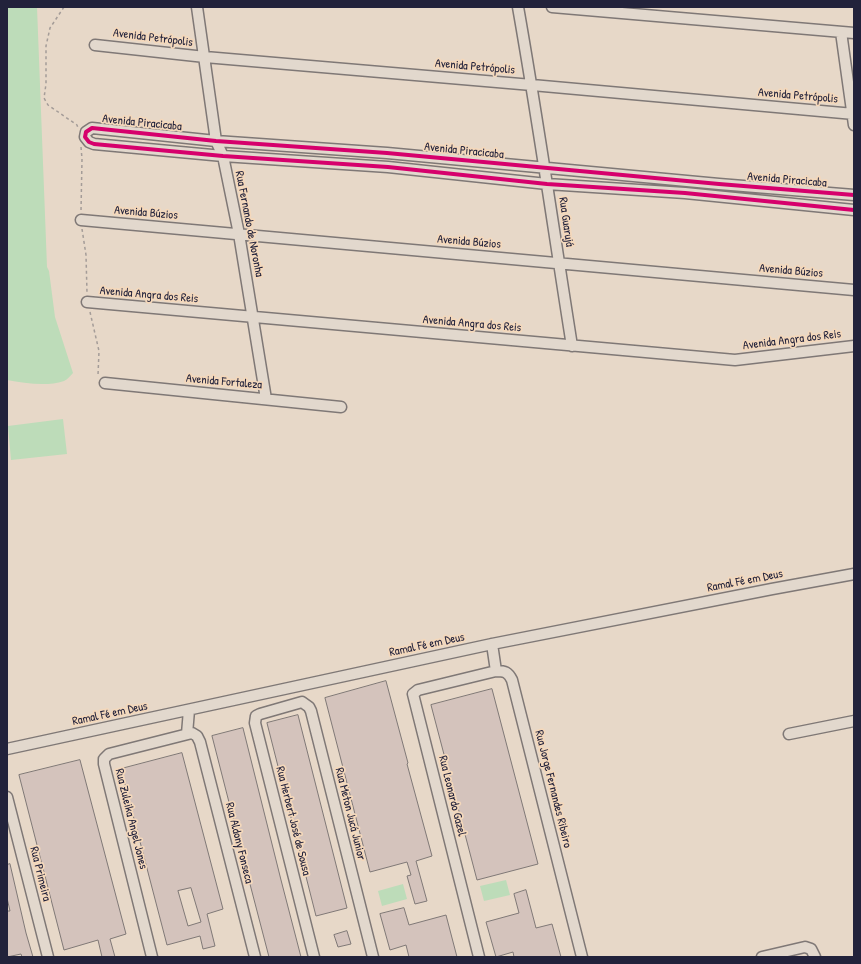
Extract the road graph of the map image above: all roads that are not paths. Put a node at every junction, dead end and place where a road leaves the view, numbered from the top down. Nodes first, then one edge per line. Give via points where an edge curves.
1 (197, 7) edge
2 (518, 7) edge
3 (552, 7) edge
4 (841, 32) junction
5 (854, 33) edge
6 (95, 45) dead end
7 (205, 57) junction
8 (532, 85) junction
9 (853, 114) edge
10 (854, 125) edge
11 (216, 141) junction
12 (223, 156) junction
13 (544, 169) junction
14 (547, 184) junction
15 (854, 195) edge
16 (854, 210) edge
17 (81, 220) road end
18 (240, 234) junction
19 (559, 264) junction
20 (854, 290) edge
21 (87, 302) road end
22 (252, 317) junction
23 (572, 346) junction
24 (854, 346) edge
25 (105, 384) road end
26 (266, 399) junction
27 (341, 407) dead end
28 (854, 574) edge
29 (492, 644) junction
30 (496, 671) junction
31 (298, 686) junction
32 (302, 702) junction
33 (189, 710) junction
34 (854, 721) edge
35 (789, 734) dead end
36 (192, 735) junction
37 (7, 749) edge
38 (7, 797) edge
39 (813, 953) edge
40 (48, 957) edge
41 (152, 957) edge
42 (255, 957) edge
43 (314, 957) edge
44 (374, 957) edge
45 (479, 957) edge
46 (582, 957) edge
47 (762, 957) edge

1 - 7 street, Rua Fernando de Noronha
2 - 8 street, Rua Guarujá
3 - 4 street
4 - 5 street
4 - 9 street
6 - 7 street, Avenida Petrópolis
7 - 8 street, Avenida Petrópolis
7 - 11 street, Rua Fernando de Noronha
8 - 9 street, Avenida Petrópolis
8 - 13 street, Rua Guarujá
9 - 10 street
11 - 12 street, Rua Fernando de Noronha
11 - 12 street, Avenida Piracicaba via 92,128 86,132 85,137 94,144
11 - 13 street, Avenida Piracicaba via 387,153
12 - 14 street, Avenida Piracicaba via 388,168
12 - 18 street, Rua Fernando de Noronha
13 - 14 street, Rua Guarujá
13 - 15 street, Avenida Piracicaba
14 - 16 street, Avenida Piracicaba via 685,193
14 - 19 street, Rua Guarujá
17 - 18 street, Avenida Búzios
18 - 19 street, Avenida Búzios
18 - 22 street, Rua Fernando de Noronha
19 - 20 street, Avenida Búzios
19 - 23 street, Rua Guarujá
21 - 22 street, Avenida Angra dos Reis
22 - 23 street, Avenida Angra dos Reis
22 - 26 street, Rua Fernando de Noronha
23 - 24 street, Avenida Angra dos Reis via 735,360
25 - 26 street, Avenida Fortaleza
26 - 27 street, Avenida Fortaleza
28 - 29 street, Ramal Fé em Deus
29 - 30 street
29 - 31 street, Ramal Fé em Deus
30 - 45 street, Rua Leonardo Gazel via 418,690 414,694
30 - 46 street, Rua Jorge Fernandes Ribeiro via 508,673 512,680
31 - 32 street
31 - 33 street, Ramal Fé em Deus
32 - 43 street, Rua Herbert José de Sousa via 260,714 256,716 255,723
32 - 44 street, Rua Meton Jucá Junior via 311,711
33 - 36 street
33 - 37 street, Ramal Fé em Deus
34 - 35 street
36 - 41 street, Rua Zuleika Angel Jones via 109,754 104,759
36 - 42 street, Rua Aldony Fonseca via 200,742
38 - 40 street, Rua Primeira
39 - 47 street via 805,947 799,947

